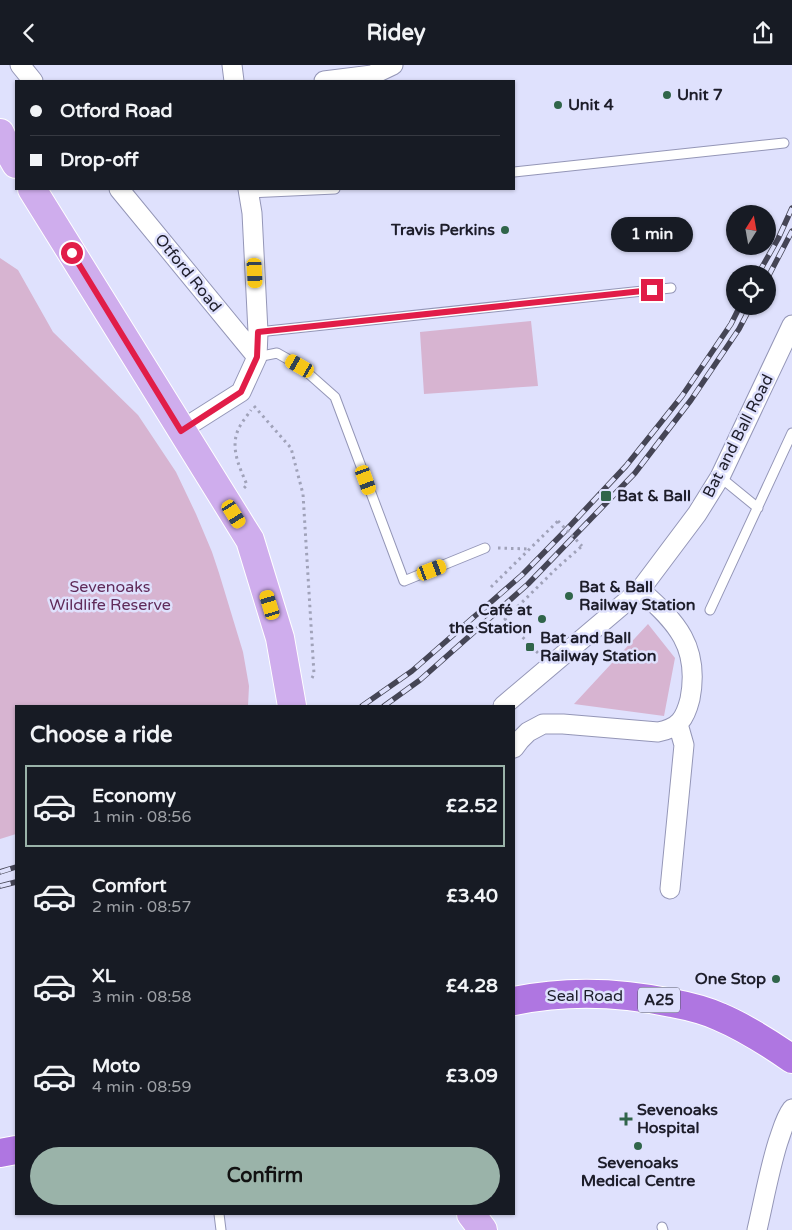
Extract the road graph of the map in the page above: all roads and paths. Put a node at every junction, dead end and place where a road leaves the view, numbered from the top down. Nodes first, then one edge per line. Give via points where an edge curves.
1 (20, 65) edge
2 (232, 65) edge
3 (393, 65) edge
4 (32, 80) edge
5 (234, 80) edge
6 (332, 80) edge
7 (0, 133) edge
8 (784, 143) dead end
9 (15, 162) edge
10 (515, 172) edge
11 (33, 190) edge
12 (120, 190) edge
13 (292, 190) edge
14 (249, 191) edge
15 (671, 288) dead end
16 (792, 325) edge
17 (258, 332) junction
18 (257, 357) junction
19 (241, 392) junction
20 (181, 431) junction
21 (792, 433) edge
22 (720, 477) junction
23 (758, 508) junction
24 (485, 548) joint
25 (531, 549) junction
26 (492, 587) dead end
27 (640, 590) junction
28 (710, 610) dead end
29 (551, 665) junction
30 (310, 682) dead end
31 (292, 705) edge
32 (504, 705) edge
33 (678, 724) junction
34 (515, 747) edge
35 (670, 889) dead end
36 (515, 1001) edge
37 (792, 1059) edge
38 (792, 1109) edge
39 (15, 1150) edge
40 (0, 1153) edge
41 (219, 1215) edge
42 (472, 1215) edge
43 (221, 1230) edge
44 (483, 1230) edge
45 (757, 1230) edge

1 - 4 street
2 - 5 street
3 - 6 street via 372,75
7 - 9 main road
8 - 10 lane
11 - 20 main road
12 - 18 street, Otford Road
13 - 14 lane
14 - 17 street
15 - 17 lane
16 - 22 street, Bat and Ball Road
17 - 18 street
18 - 19 street
18 - 24 lane via 277,353 300,366 335,397 404,581
19 - 20 street
19 - 30 path via 291,448 303,494 314,674
20 - 31 main road via 250,539 280,638
21 - 23 lane
22 - 23 lane
22 - 27 street, Bat and Ball Road
23 - 28 lane
24 - 25 path
25 - 26 path
25 - 29 path, bridge via 558,521 582,546 504,619
27 - 29 street, Bat and Ball Road
27 - 33 street via 674,624 691,656 691,692 684,716
29 - 32 street, Bat and Ball Road
33 - 34 street via 655,732 543,724 528,732
33 - 35 street via 684,745
36 - 37 highway, Seal Road / A25 via 584,993 663,1001 725,1019
38 - 45 street via 774,1155
39 - 40 highway
41 - 43 lane
42 - 44 main road

